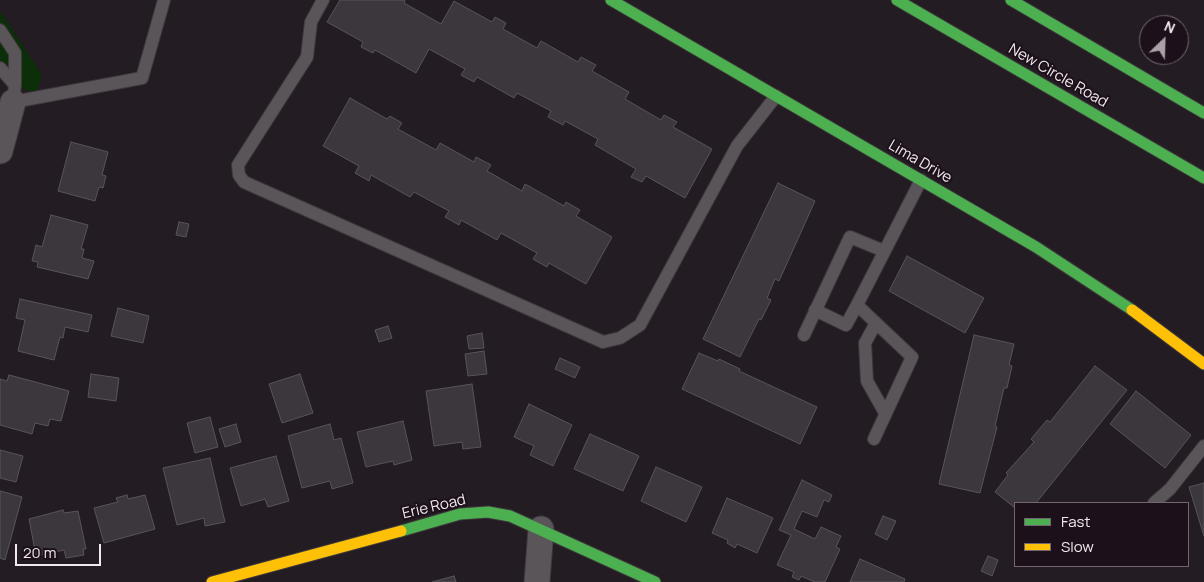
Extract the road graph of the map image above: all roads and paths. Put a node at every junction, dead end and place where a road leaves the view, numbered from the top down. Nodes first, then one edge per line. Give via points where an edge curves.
1 (164, 0) edge
2 (323, 0) edge
3 (611, 0) edge
4 (897, 0) edge
5 (1011, 0) edge
6 (0, 30) edge
7 (0, 68) edge
8 (1161, 87) junction
9 (14, 94) junction
10 (776, 96) junction
11 (1204, 107) edge
12 (1204, 112) edge
13 (0, 151) edge
14 (1204, 178) edge
15 (921, 180) junction
16 (884, 251) junction
17 (857, 305) junction
18 (815, 310) junction
19 (876, 323) junction
20 (804, 334) dead end
21 (1204, 364) edge
22 (885, 413) junction
23 (874, 439) dead end
24 (1204, 446) edge
25 (1155, 502) edge
26 (541, 528) junction
27 (212, 582) edge
28 (537, 582) edge
29 (655, 582) edge

1 - 9 lane via 142,78
2 - 10 lane via 311,22 307,57 238,165 244,182 603,342 620,338 640,325 736,146
3 - 10 main road, Lima Drive
4 - 14 main road, New Circle Road
5 - 8 main road
6 - 9 lane via 15,53
7 - 9 lane
8 - 11 main road
8 - 12 main road
9 - 13 street
10 - 15 main road, Lima Drive
15 - 16 lane
15 - 21 main road, Lima Drive via 1091,281
16 - 17 lane
16 - 18 lane via 850,237
17 - 18 lane via 846,324
17 - 19 lane
18 - 20 lane
19 - 22 lane via 864,343 868,381
19 - 22 lane via 912,358
22 - 23 lane
24 - 25 lane via 1170,489
26 - 27 main road, Erie Road via 510,516 488,512 460,514
26 - 28 street
26 - 29 main road, Erie Road

